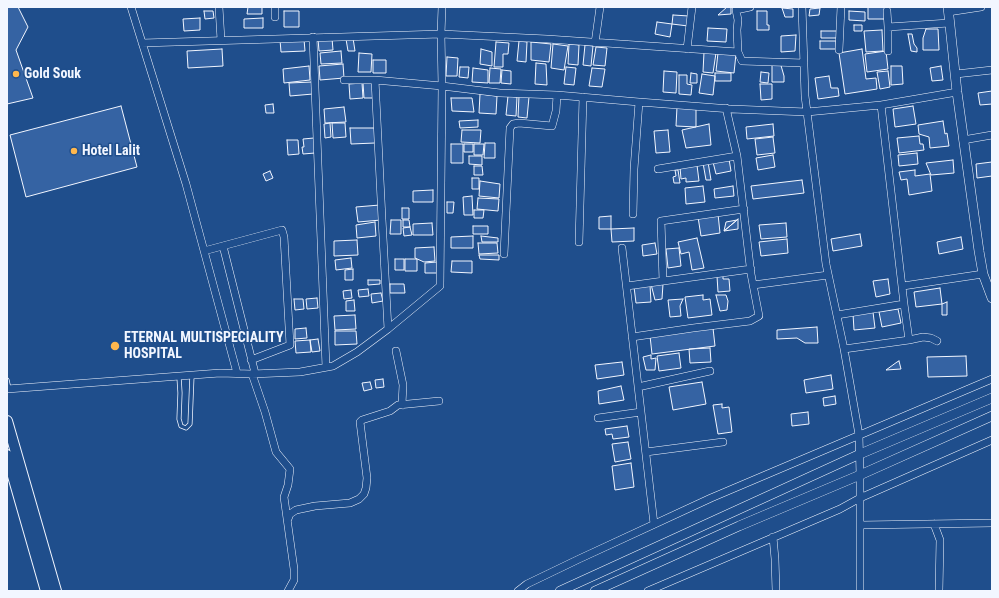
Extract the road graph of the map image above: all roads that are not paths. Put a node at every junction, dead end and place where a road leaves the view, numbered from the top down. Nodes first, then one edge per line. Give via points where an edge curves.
1 (131, 7) edge
2 (219, 7) edge
3 (275, 7) edge
4 (442, 7) edge
5 (600, 7) edge
6 (692, 7) edge
7 (750, 7) edge
8 (802, 7) edge
9 (841, 7) edge
10 (981, 7) edge
11 (948, 10) edge
12 (887, 11) dead end
13 (275, 18) dead end
14 (949, 23) junction
15 (888, 27) junction
16 (441, 34) junction
17 (313, 37) junction
18 (220, 40) junction
19 (142, 43) junction
20 (595, 43) junction
21 (687, 49) junction
22 (839, 50) dead end
23 (888, 51) dead end
24 (738, 52) junction
25 (804, 63) junction
26 (992, 70) edge
27 (956, 74) junction
28 (344, 80) dead end
29 (375, 80) junction
30 (442, 86) junction
31 (956, 92) junction
32 (557, 95) junction
33 (583, 97) junction
34 (639, 102) junction
35 (881, 105) junction
36 (726, 108) junction
37 (807, 112) junction
38 (992, 135) edge
39 (963, 140) junction
40 (737, 156) junction
41 (658, 169) dead end
42 (744, 209) junction
43 (633, 214) dead end
44 (579, 242) dead end
45 (223, 246) junction
46 (622, 248) dead end
47 (204, 252) junction
48 (504, 254) dead end
49 (751, 269) junction
50 (983, 274) junction
51 (828, 275) junction
52 (663, 281) junction
53 (753, 285) junction
54 (627, 286) junction
55 (903, 286) junction
56 (992, 298) edge
57 (904, 304) junction
58 (837, 315) junction
59 (388, 329) junction
60 (632, 338) junction
61 (909, 340) junction
62 (936, 341) dead end
63 (844, 349) junction
64 (396, 351) dead end
65 (251, 360) junction
66 (326, 367) junction
67 (710, 371) dead end
68 (237, 372) junction
69 (253, 374) junction
70 (192, 375) junction
71 (179, 376) junction
72 (992, 379) edge
73 (7, 380) edge
74 (638, 387) junction
75 (8, 389) edge
76 (992, 398) edge
77 (439, 402) dead end
78 (403, 405) junction
79 (641, 412) junction
80 (992, 416) edge
81 (598, 418) dead end
82 (7, 421) edge
83 (859, 435) junction
84 (992, 440) edge
85 (723, 442) dead end
86 (646, 452) junction
87 (860, 454) junction
88 (7, 455) edge
89 (860, 475) junction
90 (860, 498) junction
91 (288, 519) junction
92 (992, 523) edge
93 (654, 524) junction
94 (934, 524) junction
95 (860, 525) junction
96 (773, 537) junction
97 (660, 589) edge
98 (46, 591) edge
99 (56, 591) edge
100 (288, 591) edge
101 (518, 591) edge
102 (560, 591) edge
103 (595, 591) edge
104 (648, 591) edge
105 (776, 591) edge
106 (860, 591) edge
107 (939, 591) edge

1 - 19 street
2 - 18 street
3 - 13 street
4 - 16 street
5 - 20 street
6 - 21 street
7 - 24 street via 736,10
8 - 25 street
9 - 22 street
10 - 11 street
11 - 14 street
12 - 15 street
14 - 15 street
14 - 27 street
15 - 23 street
16 - 17 street
16 - 20 street
16 - 30 street
17 - 18 street
17 - 66 street
18 - 19 street
19 - 47 street via 186,184
20 - 21 street
21 - 24 street
24 - 25 street via 742,61
25 - 37 street
26 - 27 street
27 - 31 street
28 - 29 street
29 - 30 street
29 - 59 street
30 - 32 street via 500,93
30 - 59 street via 440,286
31 - 35 street
31 - 39 street
32 - 33 street
32 - 48 street via 552,126 519,123 513,124 510,128
33 - 34 street
33 - 44 street
34 - 36 street
34 - 43 street
35 - 37 street
35 - 55 street
36 - 37 street
36 - 40 street
37 - 51 street
38 - 39 street
39 - 50 street
40 - 41 street
40 - 42 street
42 - 49 street
42 - 52 street via 661,221
45 - 47 street
45 - 65 street
45 - 65 street via 282,230 284,237 290,345
46 - 54 street
47 - 68 street
49 - 52 street
49 - 53 street
50 - 55 street
50 - 56 street
51 - 53 street
51 - 58 street
52 - 54 street
53 - 60 street via 759,316 750,321
54 - 60 street
55 - 57 street
57 - 58 street
57 - 61 street
58 - 63 street
59 - 66 street via 357,352 333,366
60 - 74 street
61 - 62 street via 923,337
61 - 63 street
63 - 83 street
64 - 78 street via 403,386
65 - 69 street
66 - 69 street via 300,372
67 - 74 street
68 - 69 street
68 - 70 street
69 - 91 street via 276,452 290,469 284,497
70 - 71 street
70 - 71 lane via 190,424 186,428 181,426 179,419
71 - 75 street
72 - 83 street
73 - 75 lane
74 - 79 street
76 - 87 street
77 - 78 street
78 - 91 street via 360,422 367,478 364,494 350,503 296,510
79 - 81 street
79 - 86 street
80 - 89 street
82 - 99 main road
83 - 87 street
83 - 93 street
84 - 90 street
85 - 86 street
86 - 93 street
87 - 89 street
87 - 102 street
88 - 98 main road
89 - 90 street
89 - 103 street
90 - 95 street
90 - 96 street
91 - 100 street via 294,580
92 - 94 street
93 - 101 street
94 - 95 street
94 - 107 street via 940,540
95 - 106 street
96 - 97 street
96 - 105 street
97 - 104 street

